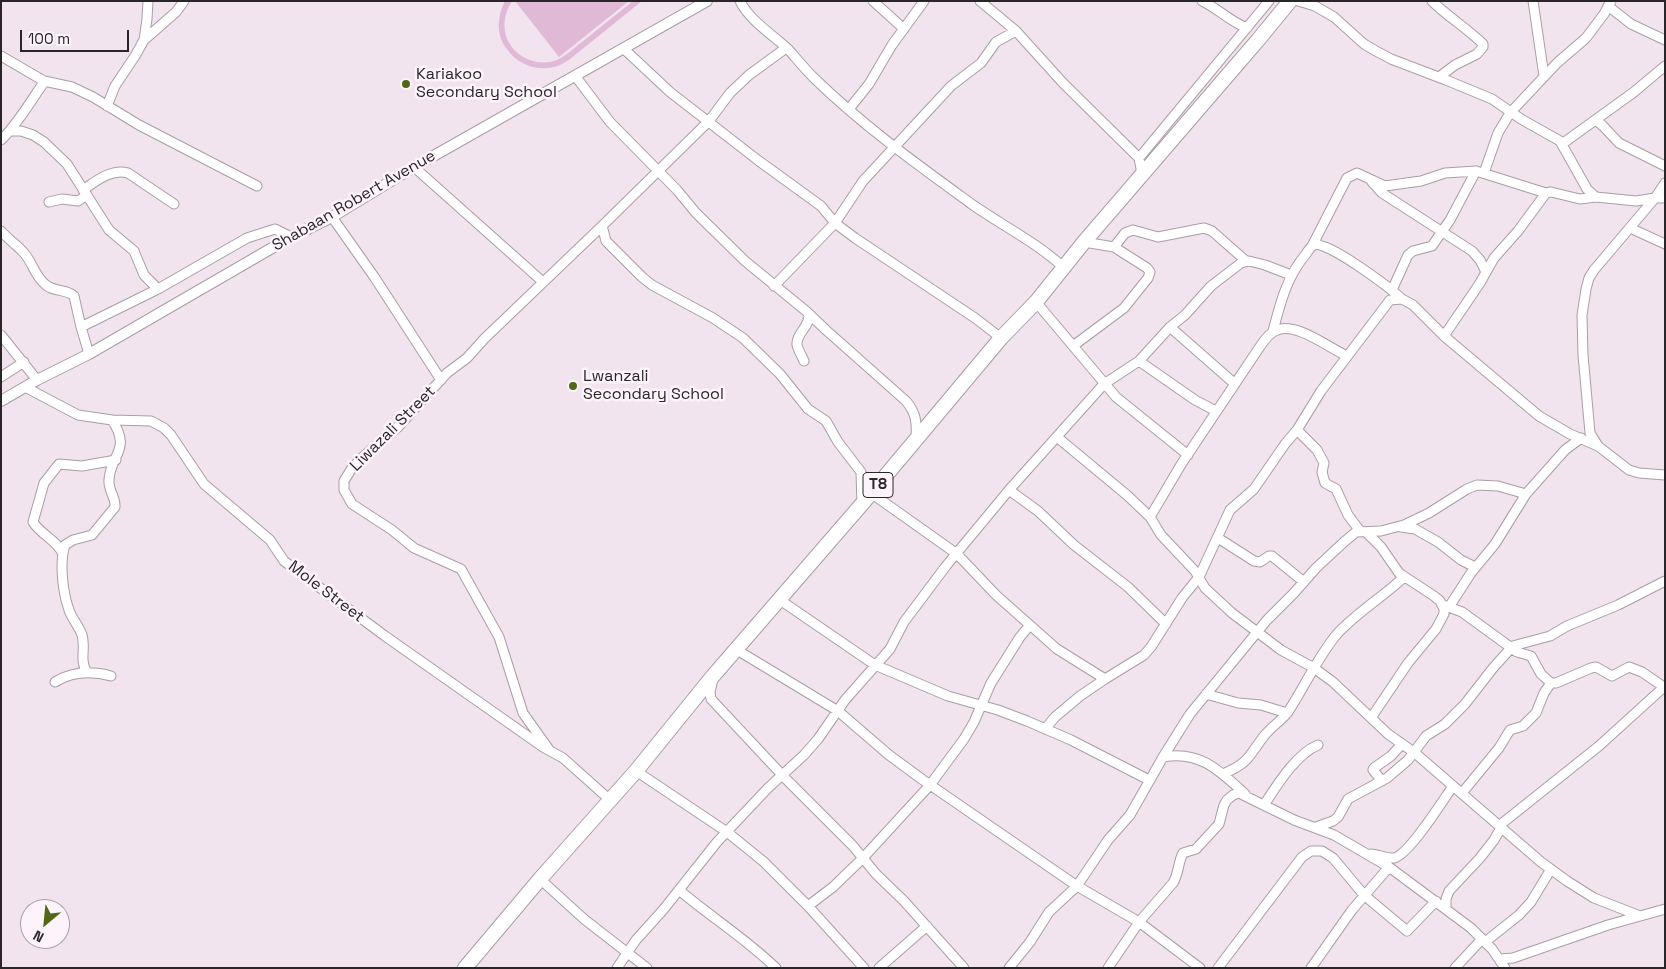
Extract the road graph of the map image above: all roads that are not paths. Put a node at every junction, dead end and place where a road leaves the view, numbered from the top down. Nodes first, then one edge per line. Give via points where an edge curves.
1 (148, 1) edge
2 (184, 1) edge
3 (707, 1) edge
4 (740, 1) edge
5 (873, 1) edge
6 (924, 1) edge
7 (980, 1) edge
8 (1202, 1) edge
9 (1269, 1) edge
10 (1290, 1) edge
11 (1298, 1) edge
12 (1432, 1) edge
13 (1533, 1) edge
14 (1610, 4) edge
15 (904, 28) junction
16 (1247, 28) junction
17 (1016, 31) junction
18 (144, 40) junction
19 (1665, 40) edge
20 (622, 48) junction
21 (786, 48) junction
22 (1, 56) edge
23 (1665, 66) edge
24 (1544, 76) junction
25 (576, 77) junction
26 (1439, 77) junction
27 (45, 81) junction
28 (108, 106) junction
29 (849, 109) junction
30 (1510, 113) junction
31 (1596, 120) junction
32 (708, 121) junction
33 (10, 132) junction
34 (1, 140) edge
35 (1562, 144) junction
36 (896, 147) junction
37 (1138, 158) junction
38 (1665, 166) edge
39 (414, 167) junction
40 (657, 170) junction
41 (1480, 172) junction
42 (1142, 174) junction
43 (1370, 179) junction
44 (1665, 183) edge
45 (257, 186) dead end
46 (85, 193) junction
47 (1546, 193) junction
48 (1596, 197) junction
49 (1660, 198) edge
50 (49, 202) dead end
51 (174, 204) dead end
52 (332, 217) junction
53 (835, 223) junction
54 (602, 226) junction
55 (1630, 228) junction
56 (1, 231) edge
57 (1442, 232) junction
58 (291, 237) junction
59 (1084, 242) junction
60 (1665, 244) edge
61 (1312, 246) junction
62 (1114, 247) junction
63 (1246, 261) junction
64 (1064, 267) junction
65 (1486, 272) junction
66 (1291, 275) junction
67 (543, 282) junction
68 (774, 286) junction
69 (158, 289) junction
70 (1392, 290) junction
71 (1402, 298) junction
72 (1036, 302) junction
73 (809, 314) junction
74 (81, 327) junction
75 (1170, 328) junction
76 (1273, 331) junction
77 (1, 335) edge
78 (1444, 336) junction
79 (1001, 338) junction
80 (1073, 346) junction
81 (89, 354) junction
82 (1347, 356) junction
83 (804, 361) dead end
84 (1139, 361) junction
85 (24, 362) junction
86 (1, 377) edge
87 (37, 380) junction
88 (441, 380) junction
89 (1104, 384) junction
90 (1235, 384) junction
91 (25, 387) junction
92 (1, 401) edge
93 (1216, 412) junction
94 (112, 420) junction
95 (1296, 430) junction
96 (1057, 437) junction
97 (1582, 438) junction
98 (916, 441) junction
99 (1598, 446) junction
100 (1188, 455) junction
101 (116, 460) junction
102 (1665, 470) edge
103 (1655, 473) junction
104 (1665, 475) edge
105 (1009, 490) junction
106 (871, 493) junction
107 (1526, 494) junction
108 (862, 504) junction
109 (1150, 517) junction
110 (1398, 527) junction
111 (1363, 532) junction
112 (1218, 538) junction
113 (957, 554) junction
114 (63, 555) junction
115 (1475, 567) junction
116 (1199, 577) junction
117 (1404, 577) junction
118 (1665, 581) edge
119 (1304, 582) junction
120 (780, 600) junction
121 (1446, 606) junction
122 (1166, 624) junction
123 (1029, 626) junction
124 (1257, 631) junction
125 (1510, 647) junction
126 (737, 650) junction
127 (875, 665) junction
128 (1314, 668) junction
129 (87, 672) junction
130 (112, 676) dead end
131 (713, 676) junction
132 (1105, 679) junction
133 (55, 682) dead end
134 (1551, 683) junction
135 (1664, 687) edge
136 (1206, 694) junction
137 (981, 705) junction
138 (838, 711) junction
139 (1286, 713) junction
140 (1371, 718) junction
141 (1045, 729) junction
142 (1402, 744) junction
143 (1318, 745) dead end
144 (550, 751) junction
145 (1415, 753) junction
146 (1163, 757) junction
147 (636, 771) junction
148 (1223, 774) junction
149 (783, 776) junction
150 (1150, 780) junction
151 (1382, 781) junction
152 (930, 785) junction
153 (1453, 786) junction
154 (1462, 793) junction
155 (1245, 795) junction
156 (610, 800) junction
157 (1264, 805) junction
158 (1501, 826) junction
159 (1316, 827) junction
160 (727, 832) junction
161 (1368, 854) junction
162 (863, 858) junction
163 (1389, 867) junction
164 (1551, 869) junction
165 (540, 879) junction
166 (1076, 886) junction
167 (680, 890) junction
168 (1364, 895) junction
169 (1436, 901) junction
170 (808, 906) junction
171 (1446, 909) junction
172 (1664, 910) edge
173 (1640, 916) junction
174 (1139, 922) junction
175 (927, 926) junction
176 (1484, 941) junction
177 (628, 951) junction
178 (1499, 959) junction
179 (465, 968) edge
180 (617, 968) edge
181 (647, 968) edge
182 (776, 968) edge
183 (864, 968) edge
184 (879, 968) edge
185 (964, 968) edge
186 (1009, 968) edge
187 (1108, 968) edge
188 (1200, 968) edge
189 (1218, 968) edge
190 (1311, 968) edge
191 (1455, 968) edge
192 (1506, 968) edge

1 - 18 street
2 - 18 street
3 - 20 street, Shabaan Robert Avenue
4 - 21 street
5 - 15 street
6 - 15 street
7 - 17 street
8 - 16 street
9 - 16 street
10 - 42 highway, T8
11 - 26 street via 1334,17 1364,44 1391,59
12 - 26 street via 1483,44 1477,54
13 - 24 street
14 - 19 street via 1632,24
14 - 24 street via 1586,38
15 - 29 street
16 - 37 street
17 - 36 street via 996,42 981,63 951,86
17 - 37 street
18 - 28 street via 114,86
20 - 25 street, Shabaan Robert Avenue
20 - 32 street via 661,85
21 - 29 street
21 - 32 street, Liwazali Street via 749,75
22 - 27 street
23 - 31 street
24 - 30 street
25 - 39 street, Shabaan Robert Avenue
25 - 40 street via 610,122
26 - 30 street via 1492,99
27 - 28 street via 72,87
27 - 33 street
28 - 45 street
29 - 36 street
30 - 35 street
30 - 41 street
31 - 35 street
31 - 38 street via 1618,143
32 - 40 street, Liwazali Street
32 - 53 street via 821,206
33 - 34 street
33 - 46 street via 27,132 44,142 67,164
35 - 48 street via 1587,189
36 - 53 street via 863,181
36 - 64 street via 990,216 1045,250
37 - 42 street
39 - 52 street, Shabaan Robert Avenue
39 - 67 street
40 - 54 street, Liwazali Street
40 - 68 street via 696,213
41 - 43 street via 1444,173 1421,181 1385,186
41 - 47 street
41 - 57 street
42 - 59 highway, T8
43 - 57 street via 1382,193
43 - 61 street via 1357,173 1347,178
44 - 49 street
46 - 50 street via 78,201 62,198
46 - 51 street via 105,176 123,172
46 - 69 street via 109,230 134,251 144,274
47 - 48 street via 1580,199
47 - 65 street
48 - 49 street via 1636,201
49 - 55 street
52 - 58 street, Shabaan Robert Avenue
52 - 88 street
53 - 68 street
53 - 79 street
54 - 67 street, Liwazali Street
54 - 108 street via 606,241 642,277 743,338 780,374 808,409 826,421 861,472
55 - 60 street
55 - 99 street via 1589,278 1584,303 1583,346 1589,421 1592,439
56 - 74 street via 24,253 44,284 74,296
57 - 65 street via 1472,251
57 - 70 street via 1432,246 1408,255
58 - 69 street via 275,229 247,238
58 - 81 street, Shabaan Robert Avenue
59 - 62 street
59 - 64 highway, T8
61 - 66 street
61 - 70 street via 1330,250
62 - 63 street via 1125,233 1132,230 1158,237 1204,228 1212,231
62 - 80 street via 1147,268 1150,272 1148,278 1124,308
63 - 66 street
63 - 75 street via 1218,280
64 - 72 highway, T8
65 - 78 street
66 - 76 street
67 - 88 street, Liwazali Street
68 - 73 street
69 - 74 street
70 - 71 street
71 - 78 street
71 - 82 street via 1394,298 1387,303
72 - 79 highway, T8
72 - 80 street
73 - 83 street via 809,321 797,342
73 - 98 street via 913,409 917,422
74 - 81 street
75 - 84 street
75 - 90 street
76 - 82 street via 1289,328
76 - 90 street
77 - 85 street
78 - 97 street via 1539,416
79 - 98 highway, T8
80 - 89 street
81 - 87 street, Shabaan Robert Avenue
82 - 95 street
84 - 89 street
84 - 93 street
85 - 86 street
85 - 87 street
87 - 91 street, Shabaan Robert Avenue
88 - 144 street, Liwazali Street via 398,427 352,468 344,481 344,490 352,504 414,548 462,569 499,637 523,713
89 - 96 street
89 - 100 street via 1130,410
90 - 93 street
91 - 92 street, Shabaan Robert Avenue
91 - 94 street, Mole Street via 73,413
93 - 100 street
94 - 101 street via 120,437
94 - 144 street, Mole Street via 145,420 164,428 204,484 270,540 284,561 384,636
95 - 111 street via 1317,450 1324,463 1322,472 1326,483 1336,489 1348,515
95 - 112 street via 1254,489 1230,510
96 - 105 street
96 - 109 street
97 - 99 street
97 - 107 street via 1565,450
98 - 106 highway, T8
99 - 103 street via 1629,470
100 - 109 street
101 - 114 street via 109,479 114,509 92,535 72,540 64,546
101 - 114 street via 82,466 59,464 44,483 34,522 60,547
102 - 103 street
103 - 104 street
105 - 113 street
105 - 122 street via 1128,587
106 - 108 highway, T8
106 - 113 street
107 - 110 street via 1498,486 1477,485
107 - 115 street via 1495,544
108 - 120 highway, T8
109 - 116 street via 1161,535
110 - 111 street
110 - 115 street via 1415,529
111 - 117 street via 1381,547
111 - 119 street via 1352,534
112 - 116 street
112 - 119 street via 1254,561 1260,562 1272,556
113 - 123 street
113 - 127 street via 904,622 890,649
114 - 129 street via 69,610 82,634 83,665
115 - 121 street
116 - 122 street via 1185,592
116 - 124 street via 1216,599
117 - 121 street
117 - 128 street via 1343,628
118 - 125 street via 1550,636
119 - 124 street
120 - 126 highway, T8
120 - 127 street
121 - 125 street via 1462,612
121 - 140 street via 1441,620
122 - 132 street via 1144,655
123 - 132 street via 1069,658
123 - 137 street via 991,683
124 - 128 street via 1288,655
124 - 136 street
125 - 134 street via 1531,656 1541,674
125 - 145 street via 1465,704 1445,724 1426,736
126 - 131 highway, T8
126 - 138 street
127 - 137 street via 948,696
127 - 138 street
128 - 139 street
128 - 140 street
129 - 130 street
129 - 133 street
131 - 147 highway, T8
131 - 149 street via 711,699
132 - 141 street via 1066,708
134 - 135 street via 1591,668 1612,676 1629,667
134 - 154 street via 1536,713 1523,726 1510,730
135 - 158 street via 1599,746
136 - 139 street
136 - 146 street
137 - 141 street
137 - 152 street via 964,740
138 - 149 street via 818,739
138 - 152 street
139 - 148 street via 1244,764
140 - 142 street
141 - 150 street
142 - 145 street
142 - 151 street via 1373,768
143 - 157 street via 1303,752
144 - 156 street, Mole Street via 563,758
145 - 151 street
145 - 153 street
146 - 148 street via 1182,755 1206,763
146 - 150 street
147 - 156 highway, T8
147 - 160 street
148 - 155 street
149 - 160 street
149 - 162 street
150 - 166 street via 1130,816 1108,840
151 - 159 street via 1348,799 1333,822
152 - 162 street
152 - 166 street
153 - 154 street
153 - 161 street via 1427,824 1397,856 1389,858
154 - 158 street
155 - 157 street
155 - 174 street via 1233,795 1224,805 1219,824 1196,849 1183,853 1173,883
156 - 165 highway, T8
157 - 159 street
158 - 164 street
158 - 171 street via 1480,858 1449,891
159 - 161 street
160 - 167 street
160 - 170 street via 764,862
161 - 163 street
162 - 170 street
162 - 175 street
163 - 168 street
163 - 169 street
164 - 173 street via 1594,898
164 - 176 street via 1531,902
165 - 177 street via 584,919
165 - 179 highway, T8
166 - 174 street
166 - 186 street via 1049,912
167 - 177 street
167 - 182 street via 711,917 747,941
168 - 169 street via 1407,931
168 - 189 street via 1333,858 1322,851 1311,850 1302,857
168 - 190 street
169 - 171 street
170 - 183 street
171 - 176 street
172 - 173 street
173 - 178 street via 1513,958
174 - 187 street
174 - 188 street
175 - 184 street
175 - 185 street
176 - 178 street
176 - 191 street
177 - 180 street
177 - 181 street
178 - 192 street

